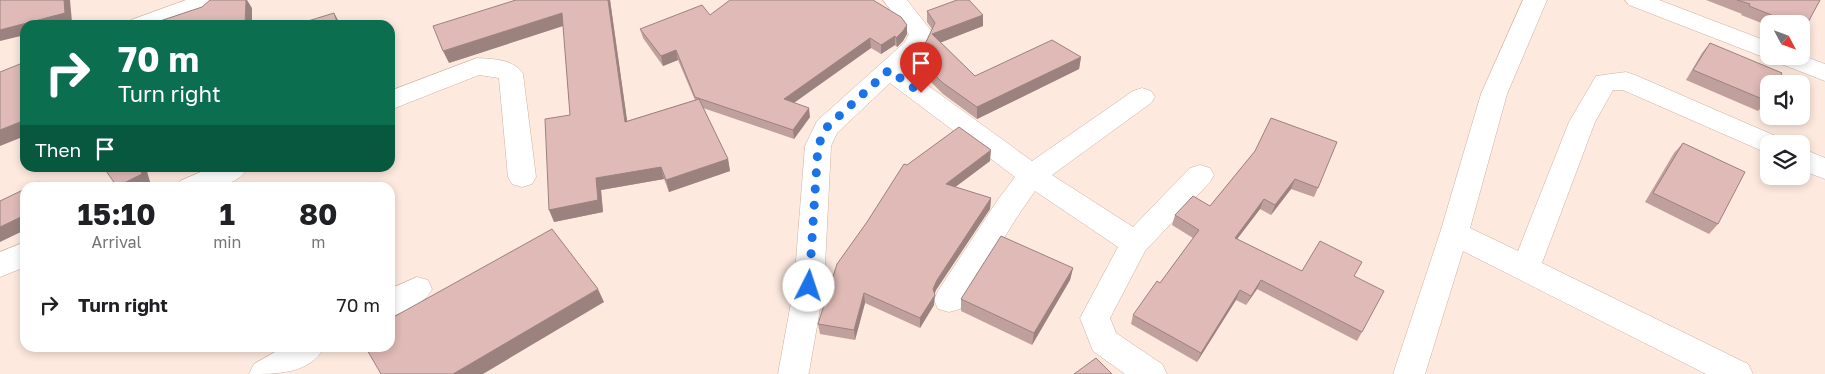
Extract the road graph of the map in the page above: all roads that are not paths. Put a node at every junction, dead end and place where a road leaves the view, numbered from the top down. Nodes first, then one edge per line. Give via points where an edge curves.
1 (209, 0) edge
2 (895, 0) edge
3 (1535, 0) edge
4 (1637, 0) edge
5 (154, 20) edge
6 (1760, 48) edge
7 (1804, 65) edge
8 (889, 70) junction
9 (1825, 73) edge
10 (1142, 97) dead end
11 (395, 100) edge
12 (1760, 140) edge
13 (1810, 162) edge
14 (1825, 169) edge
15 (225, 172) edge
16 (1032, 175) junction
17 (1200, 175) dead end
18 (522, 177) dead end
19 (203, 182) edge
20 (1454, 233) junction
21 (1135, 243) junction
22 (20, 256) edge
23 (0, 266) edge
24 (1526, 267) junction
25 (417, 289) dead end
26 (949, 300) dead end
27 (395, 301) edge
28 (301, 352) edge
29 (793, 372) dead end
30 (265, 374) edge
31 (1151, 374) edge
32 (1410, 374) edge
33 (1737, 374) edge

1 - 5 street
2 - 8 street via 921,33 916,46
3 - 20 street via 1494,94
4 - 6 street
7 - 9 street
8 - 16 street
8 - 29 street via 826,128 818,146 809,286
10 - 16 street
11 - 18 street via 477,66 498,68 511,74
12 - 24 street via 1626,80 1605,82 1582,122
13 - 14 street
15 - 19 street
16 - 21 street
16 - 26 street
17 - 21 street
20 - 24 street
20 - 32 street
21 - 31 street via 1095,318 1104,342
22 - 23 street
24 - 33 street
25 - 27 street
28 - 30 street

